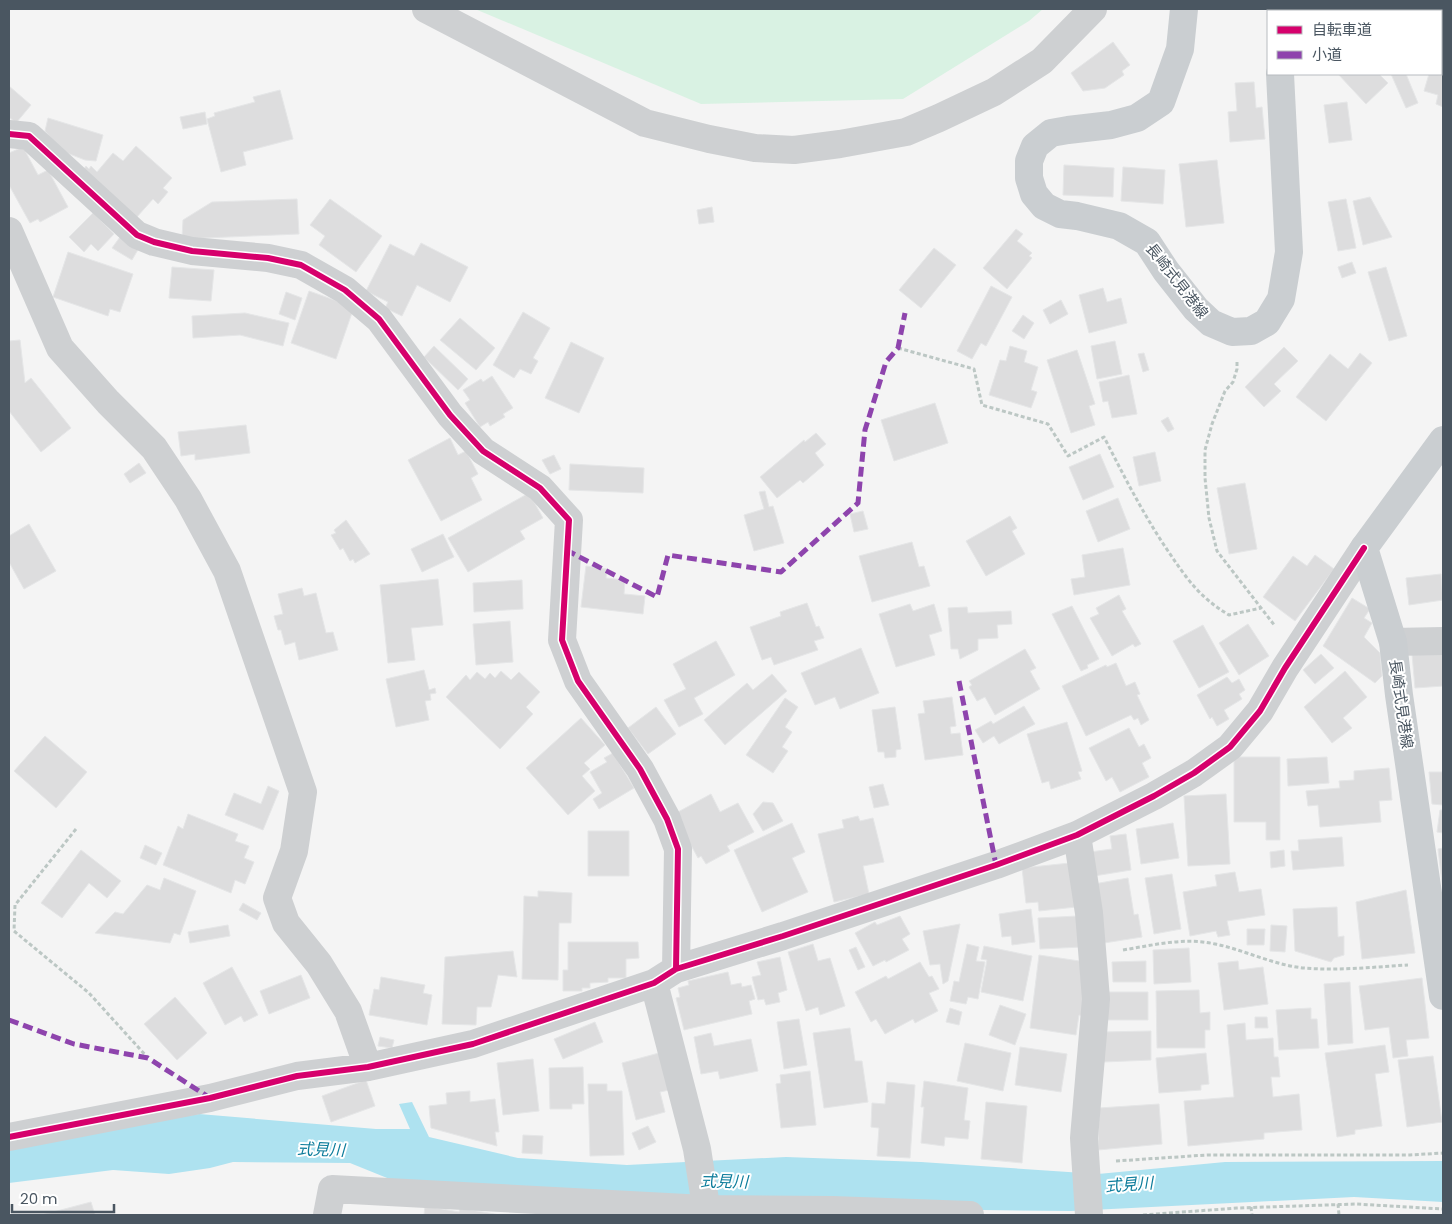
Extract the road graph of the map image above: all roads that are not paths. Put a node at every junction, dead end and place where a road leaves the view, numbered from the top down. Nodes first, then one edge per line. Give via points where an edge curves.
1 (426, 9) edge
2 (1092, 9) edge
3 (1184, 9) edge
4 (1280, 75) edge
5 (9, 134) edge
6 (9, 230) edge
7 (1443, 440) edge
8 (1364, 548) junction
9 (1443, 641) edge
10 (1393, 642) junction
11 (1077, 835) junction
12 (665, 976) junction
13 (1443, 996) edge
14 (368, 1067) junction
15 (9, 1137) edge
16 (705, 1208) edge
17 (1089, 1212) edge
18 (327, 1215) edge
19 (970, 1215) edge

1 - 2 street via 645,123 755,148 794,150 906,132 994,92 1042,61
3 - 4 main road, 長崎式見港線 via 1180,49 1161,102 1137,118 1051,133 1036,146 1029,161 1029,178 1034,194 1044,206 1060,214 1119,226 1147,242 1196,309 1210,323 1232,332 1251,331 1267,322 1281,299 1289,252
5 - 12 street via 29,136 137,235 192,252 268,258 301,265 346,290 379,319 450,415 483,451 540,488 569,520 562,640 578,681 640,769 667,819 678,849
6 - 14 street via 60,348 154,448 188,499 227,571 303,792 294,851 277,898 286,924 319,964 348,1011
7 - 8 main road
8 - 10 main road, 長崎式見港線
8 - 11 street via 1260,711 1230,747 1194,773
9 - 10 street
10 - 13 main road, 長崎式見港線
11 - 12 street
11 - 17 street via 1089,913 1096,998 1084,1138
12 - 14 street via 473,1044
12 - 16 street
14 - 15 street via 297,1076 210,1098
16 - 18 street via 332,1189
16 - 19 street

